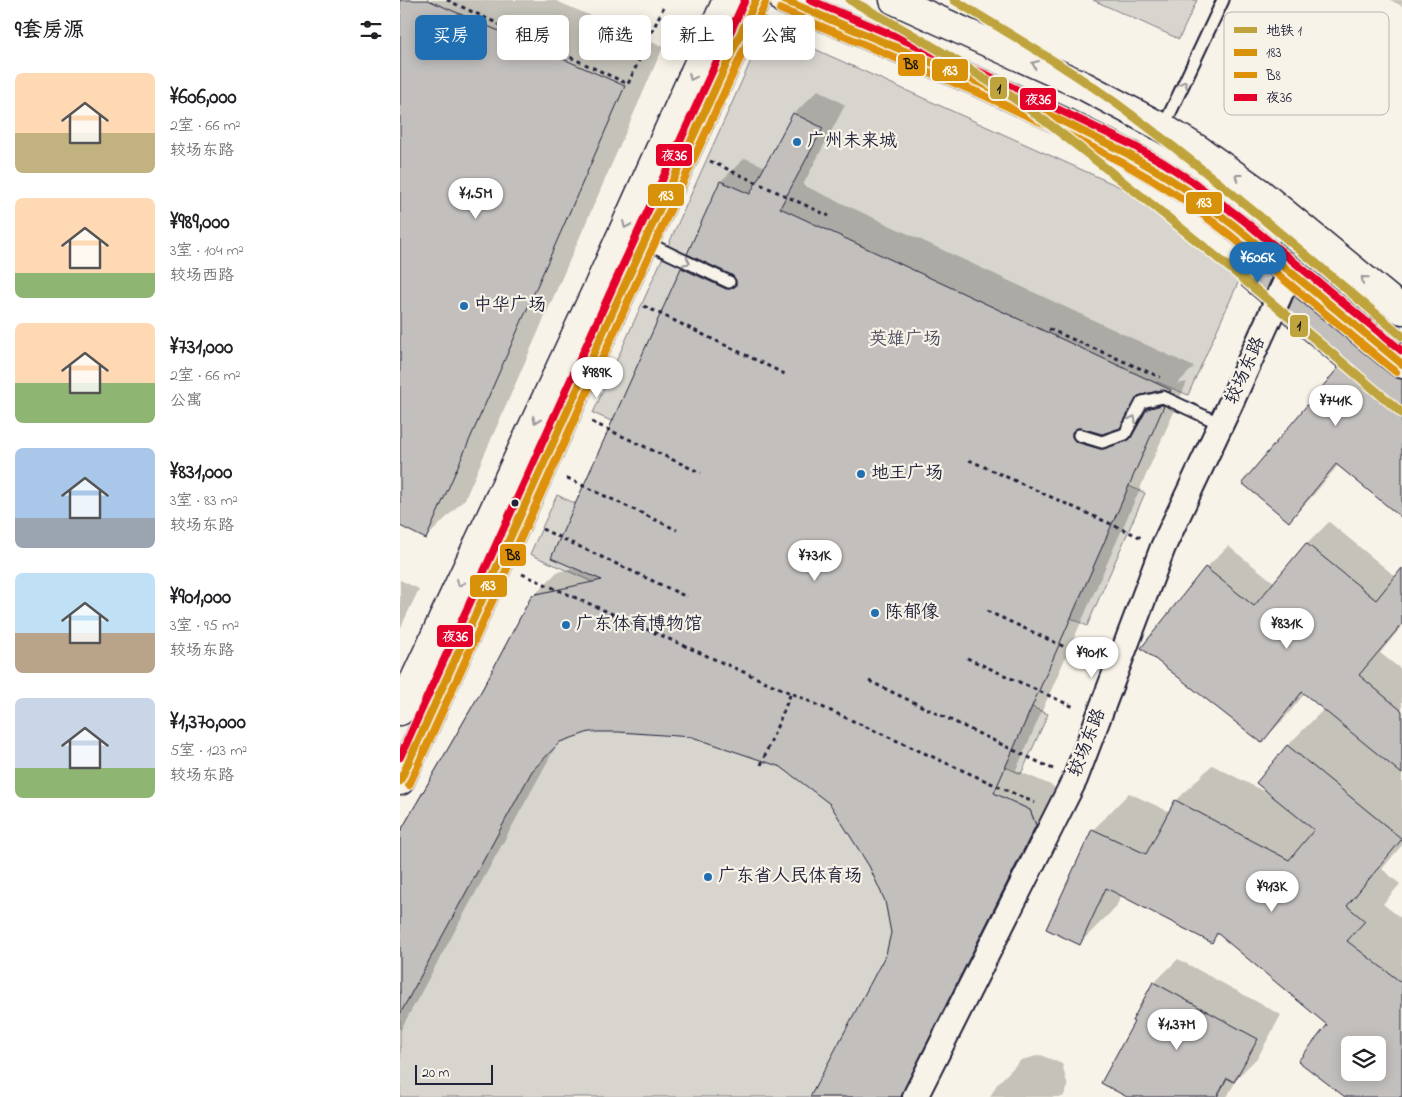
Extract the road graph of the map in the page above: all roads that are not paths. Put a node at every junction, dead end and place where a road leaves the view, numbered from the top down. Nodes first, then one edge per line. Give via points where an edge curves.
1 (727, 0) edge
2 (756, 0) edge
3 (784, 0) edge
4 (1223, 0) edge
5 (898, 1) edge
6 (1164, 128) junction
7 (645, 242) junction
8 (1290, 272) junction
9 (728, 282) dead end
10 (1402, 310) edge
11 (1402, 364) edge
12 (1221, 424) junction
13 (1079, 435) dead end
14 (400, 711) edge
15 (400, 781) edge
16 (915, 1097) edge

1 -> 14 street via 594,296
2 - 7 street
3 - 8 street via 985,86 1128,154 1187,190
6 -> 4 lane
6 -> 5 street via 1084,86
10 -> 6 street via 1260,193
7 -> 9 lane
7 - 15 street
8 - 11 street
8 - 12 street, 较场东路
13 -> 12 lane via 1102,442 1125,434 1142,402 1163,397
12 - 16 street, 较场东路 via 1163,547 1075,779

